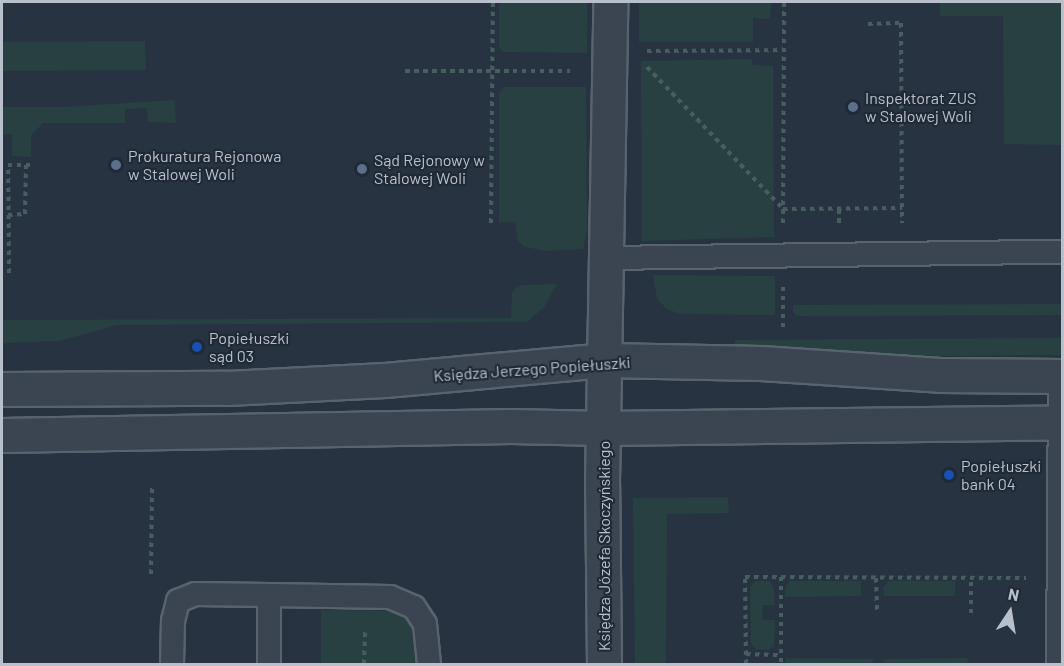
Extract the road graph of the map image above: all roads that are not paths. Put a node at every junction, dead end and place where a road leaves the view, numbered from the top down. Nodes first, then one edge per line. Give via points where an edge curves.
1 (610, 2) edge
2 (1062, 252) edge
3 (607, 258) junction
4 (604, 360) junction
5 (1061, 376) edge
6 (2, 389) edge
7 (1061, 422) edge
8 (603, 428) junction
9 (2, 435) edge
10 (269, 595) junction
11 (172, 664) edge
12 (269, 664) edge
13 (429, 664) edge
14 (604, 664) edge
15 (1058, 664) edge

1 - 3 street, Księdza Józefa Skoczyńskiego
2 - 3 lane
3 - 4 street, Księdza Józefa Skoczyńskiego
4 - 5 street, Księdza Jerzego Popiełuszki via 761,363 939,375
4 - 6 street, Księdza Jerzego Popiełuszki via 385,380 227,388
4 - 8 street, Księdza Józefa Skoczyńskiego
5 - 7 lane
7 - 8 street
7 - 15 lane
8 - 9 street via 512,426
8 - 14 street, Księdza Józefa Skoczyńskiego
10 - 11 lane via 195,594 178,601 173,621
10 - 12 lane
10 - 13 lane via 390,597 414,607 425,624

